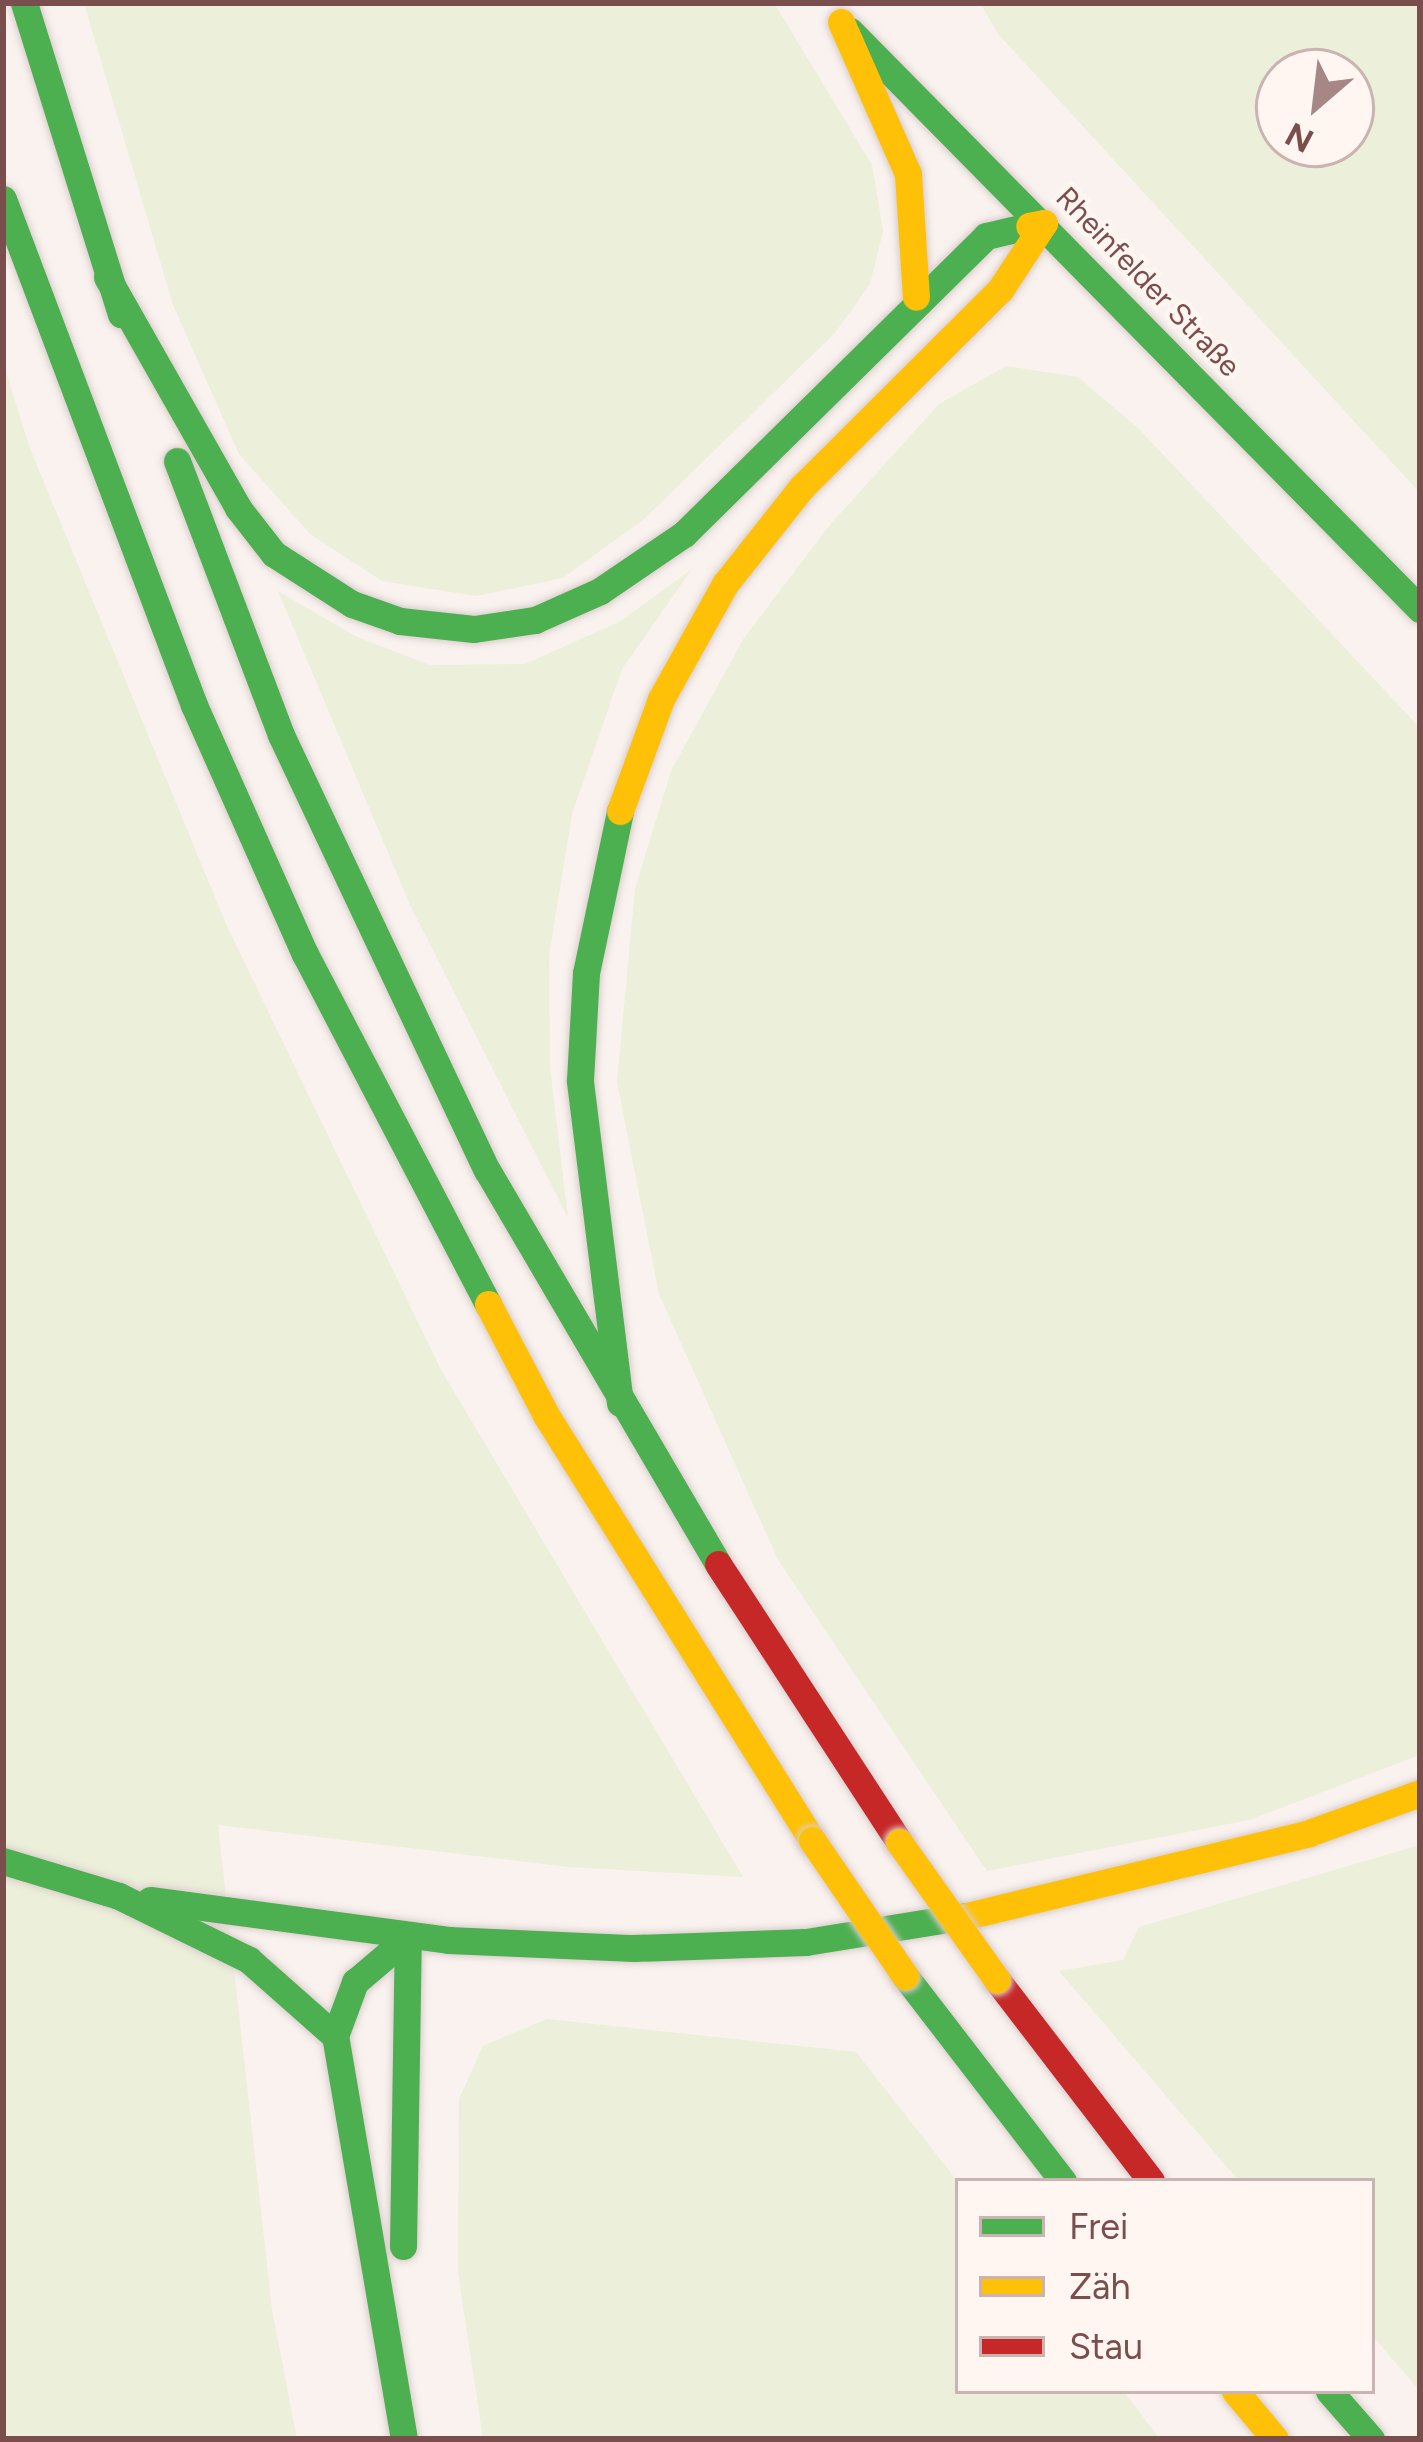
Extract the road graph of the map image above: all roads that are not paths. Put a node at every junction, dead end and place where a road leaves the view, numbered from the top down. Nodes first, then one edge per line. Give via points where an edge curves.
1 (24, 3) edge
2 (833, 12) edge
3 (3, 199) edge
4 (1044, 223) junction
5 (107, 277) junction
6 (916, 297) junction
7 (1420, 609) edge
8 (620, 1403) junction
9 (1420, 1793) edge
10 (3, 1861) edge
11 (118, 1895) junction
12 (408, 1937) junction
13 (334, 2036) junction
14 (1061, 2178) edge
15 (1149, 2178) edge
16 (1236, 2394) edge
17 (1332, 2394) edge
18 (1269, 2435) edge
19 (404, 2439) edge
20 (428, 2439) edge
21 (1371, 2439) edge

1 - 5 main road
2 - 4 main road, Rheinfelder Straße
2 - 6 main road via 908,174
3 - 14 main road, bridge via 194,705 304,954 547,1415 812,1840
4 - 6 main road via 986,236
4 - 7 main road, Rheinfelder Straße
4 - 8 main road via 1000,290 802,487 724,584 661,699 613,830 586,973 580,1081
5 - 6 main road via 238,508 274,554 352,604 400,621 474,629 535,620 600,591 683,534
5 - 8 main road via 281,735 487,1170
8 - 15 main road, bridge via 769,1651 899,1842
9 - 12 main road via 1309,1833 1041,1904 806,1942 634,1948
10 - 11 main road
11 - 12 main road
11 - 13 main road via 250,1960
12 - 13 main road via 355,1982
12 - 20 main road via 403,2290
13 - 19 main road
16 - 18 main road
17 - 21 main road

